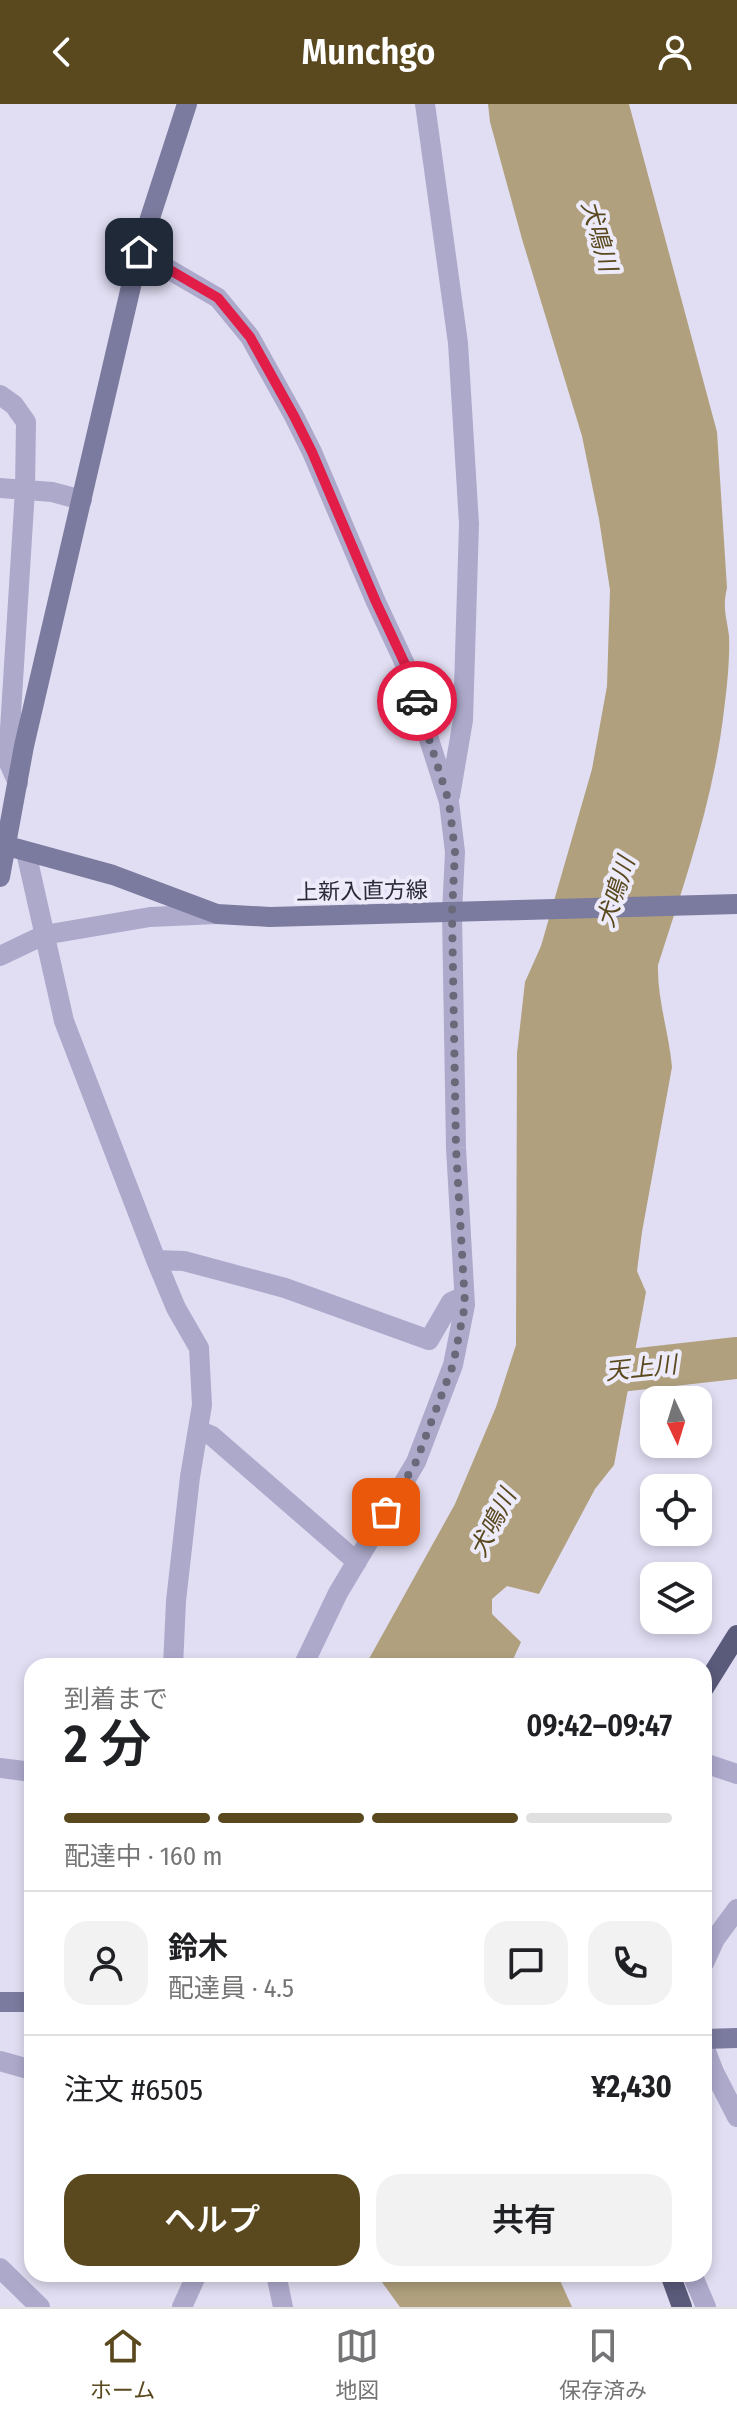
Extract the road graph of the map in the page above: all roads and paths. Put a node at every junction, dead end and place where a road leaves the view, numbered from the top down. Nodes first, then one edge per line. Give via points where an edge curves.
1 (187, 104) edge
2 (425, 104) edge
3 (139, 252) junction
4 (0, 395) edge
5 (0, 488) edge
6 (25, 490) junction
7 (82, 500) junction
8 (18, 783) junction
9 (449, 802) junction
10 (11, 847) edge
11 (0, 877) edge
12 (737, 904) edge
13 (460, 913) junction
14 (217, 914) junction
15 (44, 935) junction
16 (0, 956) edge
17 (156, 1260) junction
18 (464, 1296) junction
19 (198, 1430) junction
20 (357, 1562) junction
21 (737, 1635) edge
22 (173, 1658) edge
23 (307, 1658) edge
24 (712, 1675) edge
25 (712, 1766) edge
26 (0, 1768) edge
27 (24, 1771) edge
28 (737, 1774) edge
29 (737, 1909) edge
30 (712, 1946) edge
31 (0, 2002) edge
32 (24, 2002) edge
33 (737, 2038) edge
34 (712, 2039) edge
35 (0, 2061) edge
36 (712, 2067) edge
37 (24, 2068) edge
38 (737, 2117) edge
39 (0, 2268) edge
40 (193, 2282) edge
41 (278, 2282) edge
42 (673, 2282) edge
43 (695, 2282) edge
44 (40, 2307) edge
45 (182, 2307) edge
46 (283, 2307) edge
47 (682, 2307) edge
48 (706, 2307) edge

1 - 3 street
2 - 9 street via 458,343 469,524 463,720
3 - 7 street
3 - 9 street via 218,298 250,337 294,416 405,664
4 - 6 street via 26,422
5 - 6 street
6 - 7 street
6 - 8 street via 8,761
7 - 8 street
8 - 10 street
9 - 13 street
10 - 11 street
10 - 14 street, 上新入直方線 via 113,875
10 - 15 street
12 - 13 street, 上新入直方線
13 - 14 street, 上新入直方線
13 - 18 street via 456,1148
14 - 15 street via 150,917
15 - 16 street
15 - 17 street via 64,1021
17 - 18 street via 184,1261 285,1288 429,1340 451,1302
17 - 19 street via 199,1348
18 - 20 street via 453,1365 416,1462
19 - 20 street via 212,1436
19 - 22 street
20 - 23 street
21 - 24 main road
25 - 28 street
26 - 27 street
29 - 30 street
31 - 32 street
33 - 34 street
35 - 37 street
36 - 38 street
39 - 44 street
40 - 45 street
41 - 46 street
42 - 47 main road
43 - 48 street

